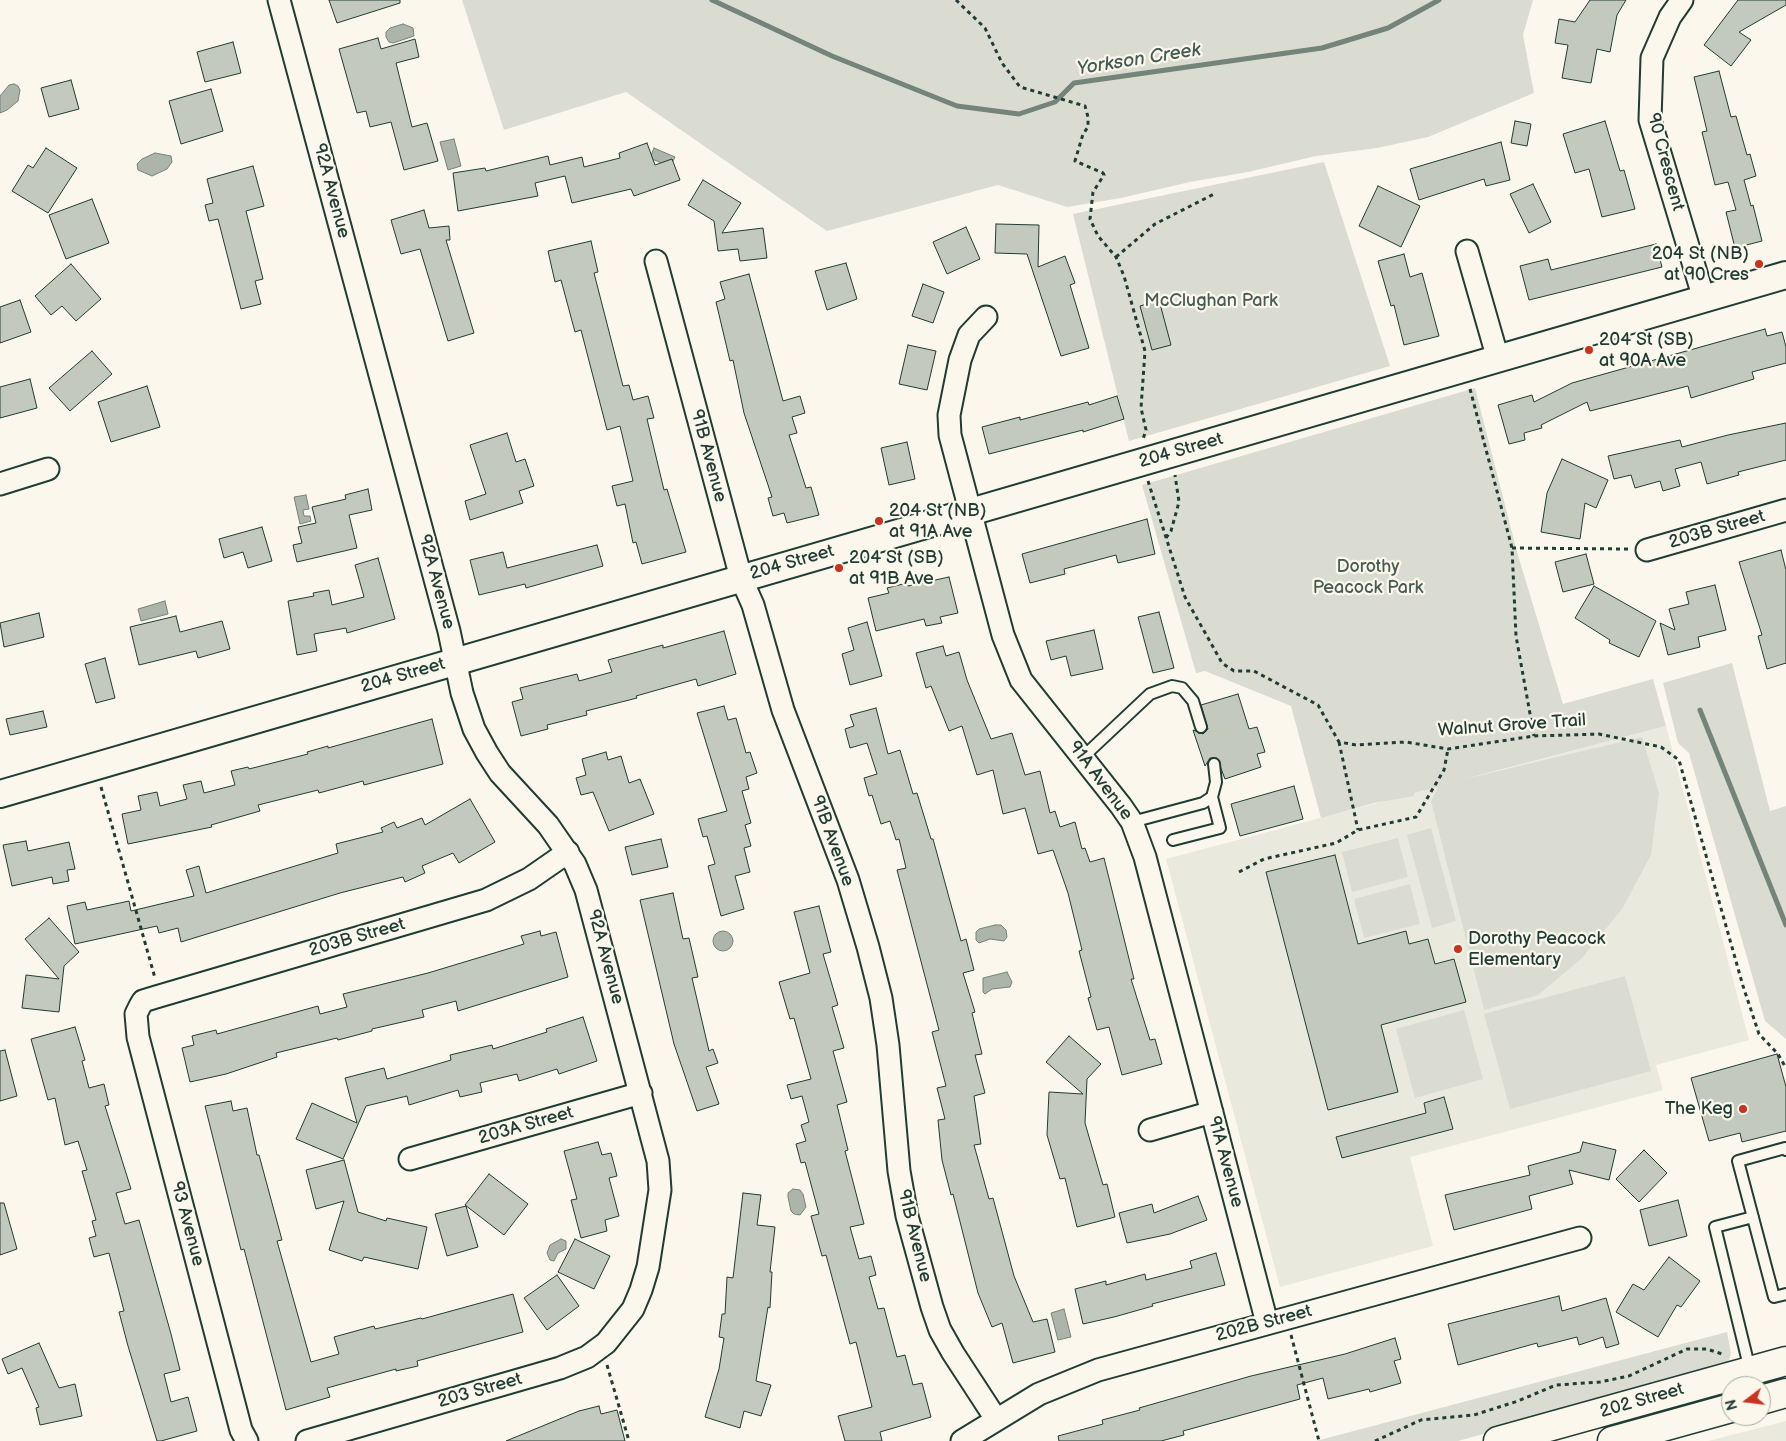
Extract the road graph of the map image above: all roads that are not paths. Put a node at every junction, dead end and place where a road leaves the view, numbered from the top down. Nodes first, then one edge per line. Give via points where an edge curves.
1 (279, 0) edge
2 (1682, 0) edge
3 (1467, 251) dead end
4 (656, 260) dead end
5 (1786, 275) edge
6 (1704, 299) junction
7 (986, 317) dead end
8 (1498, 359) junction
9 (48, 469) dead end
10 (0, 484) edge
11 (1786, 510) edge
12 (970, 512) junction
13 (1647, 550) dead end
14 (741, 578) junction
15 (455, 661) junction
16 (1201, 727) dead end
17 (1083, 757) junction
18 (1214, 764) dead end
19 (0, 794) edge
20 (1212, 798) junction
21 (1132, 822) junction
22 (1173, 840) dead end
23 (568, 852) junction
24 (140, 1006) joint
25 (641, 1093) junction
26 (1212, 1112) junction
27 (1150, 1130) dead end
28 (1786, 1150) edge
29 (410, 1159) dead end
30 (1753, 1217) junction
31 (1580, 1238) dead end
32 (1786, 1294) edge
33 (633, 1309) joint
34 (1267, 1323) junction
35 (1786, 1361) edge
36 (1741, 1364) junction
37 (1786, 1393) edge
38 (1771, 1397) edge
39 (1721, 1411) edge
40 (996, 1419) junction
41 (247, 1441) edge
42 (307, 1441) edge
43 (962, 1441) edge
44 (1498, 1441) edge
45 (1612, 1441) edge

1 - 15 street, 92A Avenue
2 - 6 street, 90 Crescent via 1670,17 1652,58 1650,120
3 - 8 street
4 - 14 street, 91B Avenue
5 - 6 street, 204 Street
6 - 8 street, 204 Street
7 - 12 street, 91A Avenue via 969,335 960,360 949,415 950,435
8 - 12 street, 204 Street
9 - 10 street
11 - 13 street, 203B Street
12 - 14 street, 204 Street
12 - 17 street, 91A Avenue via 1003,635 1021,680
14 - 15 street, 204 Street
14 - 40 street, 91B Avenue via 753,605 783,710 848,880 870,956 888,1045 898,1171 932,1307 953,1353
15 - 19 street, 204 Street
15 - 23 street, 92A Avenue via 474,729 487,753 500,773
16 - 17 lane via 1193,701 1182,688 1172,686 1150,694
17 - 21 street, 91A Avenue
18 - 20 lane via 1216,782
20 - 21 lane
20 - 22 lane via 1220,828
21 - 26 street, 91A Avenue via 1145,857
23 - 24 street, 203B Street via 529,879 486,900 160,995 143,1001
23 - 25 street, 92A Avenue via 593,909
24 - 41 street, 93 Avenue via 136,1014 138,1037 241,1430
25 - 29 street, 203A Street
25 - 33 street, 92A Avenue via 658,1161 660,1190 648,1267
26 - 27 street
26 - 34 street, 91A Avenue
28 - 30 lane via 1738,1161
30 - 32 lane via 1774,1297
30 - 36 lane via 1715,1227
31 - 34 street, 202B Street
33 - 42 street, 203 Street via 606,1344 587,1357 560,1368
34 - 40 street, 202B Street via 1098,1370 1039,1394
35 - 36 main road, 202 Street
36 - 44 main road, 202 Street
37 - 38 main road
39 - 45 main road, 202 Street
40 - 43 street, 202B Street

